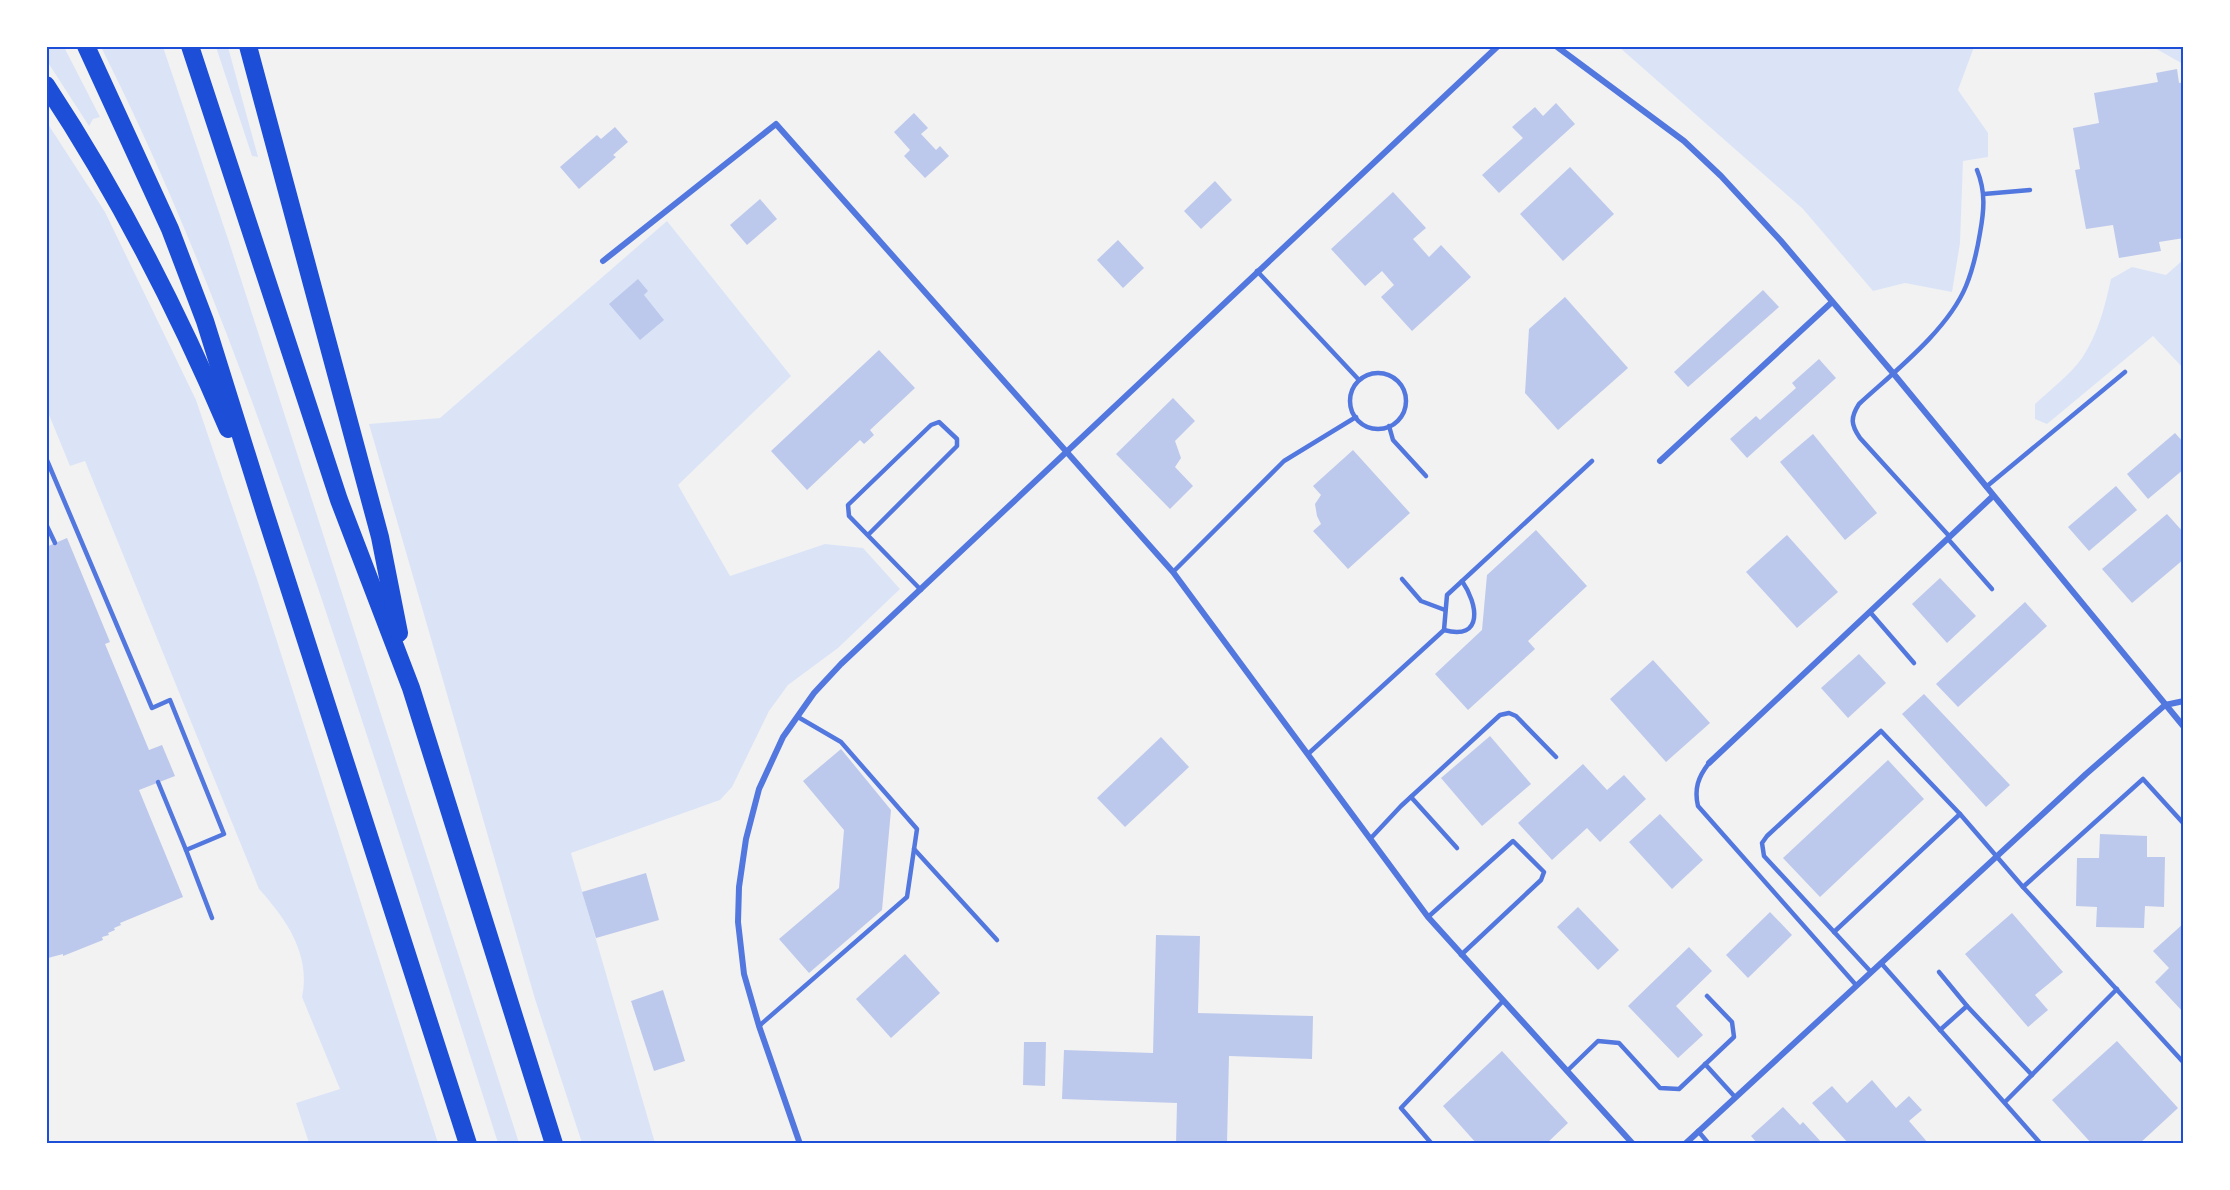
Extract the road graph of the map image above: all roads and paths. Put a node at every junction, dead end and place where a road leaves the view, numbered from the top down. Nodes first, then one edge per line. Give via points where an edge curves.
1 (86, 46) edge
2 (190, 46) edge
3 (248, 46) edge
4 (1498, 46) edge
5 (1556, 46) edge
6 (46, 85) edge
7 (1977, 170) dead end
8 (2030, 190) dead end
9 (1984, 194) junction
10 (603, 261) dead end
11 (1257, 271) junction
12 (1832, 302) junction
13 (2125, 372) dead end
14 (1893, 373) junction
15 (1359, 380) junction
16 (1356, 417) junction
17 (1389, 426) junction
18 (1068, 452) junction
19 (47, 458) edge
20 (1592, 461) dead end
21 (1660, 461) dead end
22 (1426, 476) dead end
23 (1986, 487) junction
24 (1993, 496) junction
25 (266, 516) junction
26 (46, 524) edge
27 (868, 535) junction
28 (1949, 538) junction
29 (55, 543) dead end
30 (1173, 572) junction
31 (1402, 579) dead end
32 (1462, 581) junction
33 (1992, 589) dead end
34 (921, 590) junction
35 (1445, 610) junction
36 (1870, 612) junction
37 (1444, 630) junction
38 (1914, 663) dead end
39 (411, 688) junction
40 (2184, 702) edge
41 (2165, 705) junction
42 (798, 717) junction
43 (2184, 727) edge
44 (1308, 754) junction
45 (1556, 757) dead end
46 (1709, 763) joint
47 (158, 782) dead end
48 (1411, 796) junction
49 (1960, 814) junction
50 (2184, 824) edge
51 (1371, 838) junction
52 (1457, 848) dead end
53 (914, 849) junction
54 (186, 850) junction
55 (1995, 858) junction
56 (2023, 887) junction
57 (1428, 917) junction
58 (213, 918) dead end
59 (1834, 932) junction
60 (997, 940) dead end
61 (1461, 955) junction
62 (1881, 963) junction
63 (1871, 972) junction
64 (1939, 972) dead end
65 (1857, 986) junction
66 (2116, 989) junction
67 (1707, 996) dead end
68 (1503, 1001) junction
69 (1967, 1005) junction
70 (759, 1026) junction
71 (1940, 1030) junction
72 (2184, 1063) edge
73 (1705, 1064) junction
74 (1567, 1071) junction
75 (2032, 1075) junction
76 (1735, 1097) junction
77 (2005, 1102) junction
78 (1698, 1131) junction
79 (468, 1143) edge
80 (554, 1143) edge
81 (800, 1143) edge
82 (1432, 1143) edge
83 (1633, 1143) edge
84 (1685, 1143) edge
85 (1709, 1143) edge
86 (2041, 1143) edge

1 - 25 highway via 189,274
2 - 39 highway via 339,500
3 - 39 highway via 380,537
4 - 11 street
5 - 12 street via 1684,141 1781,241
6 - 25 highway via 141,244 199,362
7 - 9 lane
8 - 9 lane
9 - 14 lane via 1977,252 1966,287 1939,327
10 - 18 street via 776,124
11 - 15 lane
11 - 18 street
12 - 14 street
12 - 21 street
13 - 23 lane
14 - 23 street
14 - 28 lane via 1859,404 1852,415 1852,426
15 - 16 lane via 1350,396
15 - 17 lane via 1376,372 1400,383 1405,410
16 - 17 lane via 1368,427
16 - 30 lane via 1284,461
17 - 22 lane via 1393,440
18 - 30 street
18 - 34 street
19 - 54 lane via 152,708 170,700 224,834
20 - 32 lane
23 - 24 street
24 - 28 street
24 - 41 street
25 - 79 highway
26 - 29 lane
27 - 27 lane via 849,516 848,505 931,425 939,422 957,439 957,446
27 - 34 lane
28 - 33 lane
28 - 36 street
30 - 44 street
31 - 35 lane via 1421,601
32 - 35 lane via 1446,596
32 - 37 lane via 1473,600 1473,622 1461,633
34 - 42 street via 842,664 814,693
35 - 37 lane
36 - 38 lane
36 - 46 street
37 - 44 lane
39 - 80 highway
40 - 41 street
41 - 43 street
41 - 55 street
42 - 53 lane via 841,742 917,829
42 - 70 street via 783,737 759,789 739,887 738,922 744,974
44 - 51 street
45 - 48 lane via 1516,716 1500,715
46 - 65 lane via 1697,784 1698,806
47 - 54 lane
48 - 51 lane
48 - 52 lane
49 - 55 lane
49 - 59 lane
49 - 59 lane via 1881,730 1767,836 1762,843 1764,856
50 - 56 lane via 2143,779
51 - 57 street
53 - 60 lane
53 - 70 lane via 907,897
54 - 58 lane
55 - 56 lane
55 - 62 street
56 - 66 lane
57 - 61 street
57 - 61 lane via 1513,841 1544,872 1541,880
59 - 63 lane
61 - 68 street
62 - 63 street
62 - 71 lane
63 - 65 street
64 - 69 lane
65 - 76 street
66 - 72 lane
66 - 75 lane
67 - 73 lane via 1732,1022 1734,1038
68 - 74 street
68 - 82 lane via 1401,1108
69 - 71 lane
69 - 75 lane
70 - 81 street
71 - 77 lane
73 - 74 lane via 1679,1089 1660,1088 1619,1043 1598,1041
73 - 76 lane
74 - 83 street
75 - 77 lane
76 - 78 street
77 - 86 lane
78 - 84 street
78 - 85 lane

